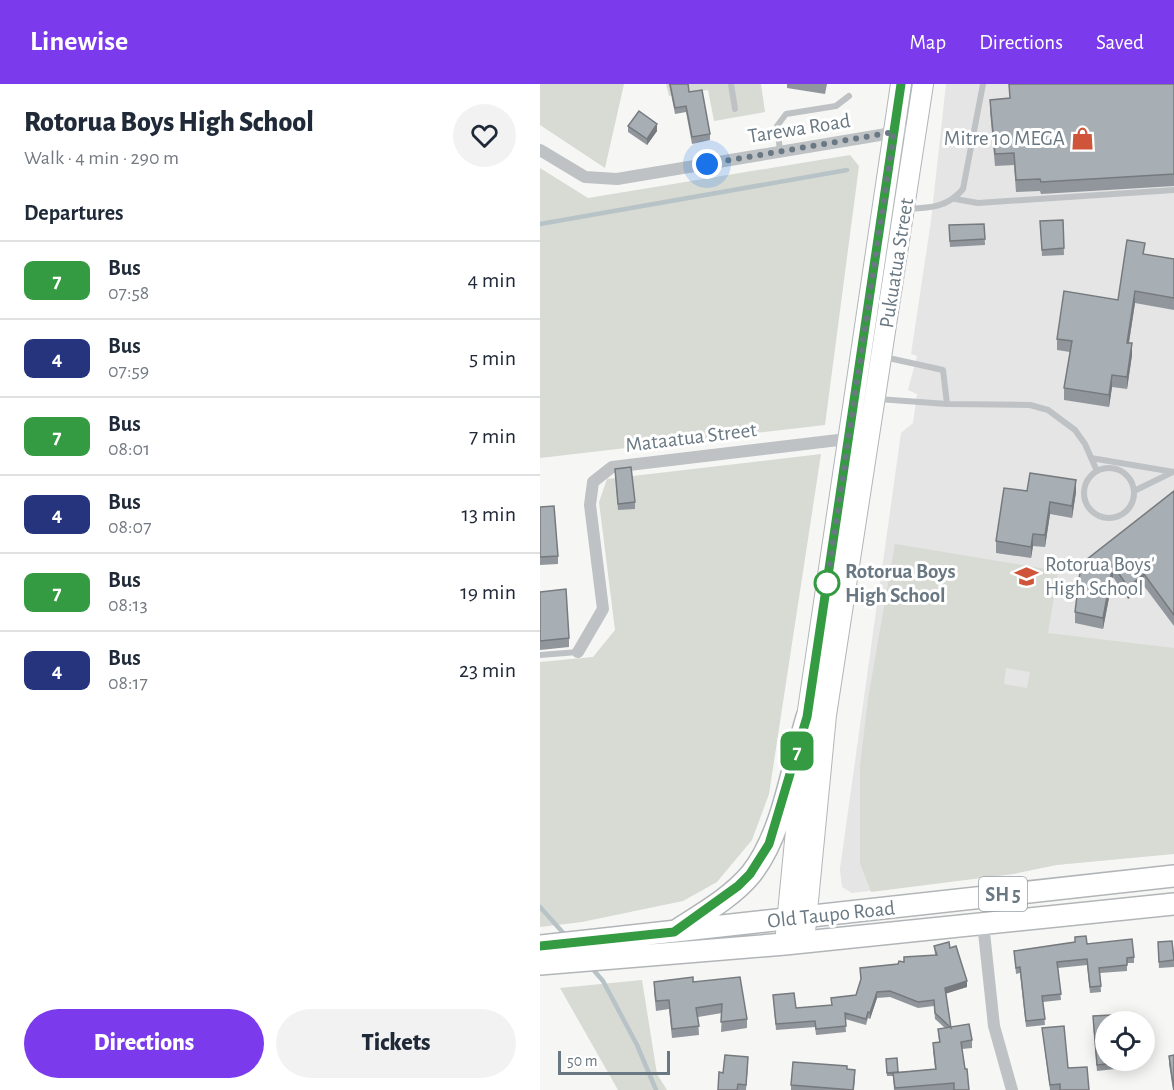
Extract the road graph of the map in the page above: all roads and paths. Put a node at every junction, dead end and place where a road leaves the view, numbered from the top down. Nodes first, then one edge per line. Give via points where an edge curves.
1 (731, 84) edge
2 (901, 84) edge
3 (923, 84) edge
4 (983, 84) edge
5 (849, 96) dead end
6 (735, 109) dead end
7 (916, 129) junction
8 (894, 132) junction
9 (540, 150) edge
10 (780, 150) junction
11 (1174, 190) edge
12 (954, 199) junction
13 (905, 209) junction
14 (872, 356) junction
15 (874, 398) junction
16 (947, 404) junction
17 (859, 438) junction
18 (1091, 458) junction
19 (1097, 471) junction
20 (1174, 472) edge
21 (1134, 491) junction
22 (578, 652) joint
23 (540, 655) edge
24 (807, 717) junction
25 (1174, 876) edge
26 (1121, 881) junction
27 (1174, 904) edge
28 (797, 918) junction
29 (983, 923) junction
30 (674, 932) junction
31 (795, 943) junction
32 (543, 955) edge
33 (1012, 1090) edge

1 - 6 lane
2 - 8 main road, Pukuatua Street
3 - 7 main road, Pukuatua Street
4 - 12 lane via 963,189
5 - 10 lane via 836,106 786,114 777,126
7 - 8 street, Tarewa Road
7 - 13 main road, Pukuatua Street
8 - 10 street, Tarewa Road
8 - 14 main road, Pukuatua Street
9 - 10 street, Tarewa Road via 574,172 606,179
11 - 12 lane via 978,203
12 - 13 lane via 937,207
13 - 14 main road, Pukuatua Street
14 - 15 main road, Pukuatua Street
14 - 16 lane via 943,369
14 - 17 main road, Pukuatua Street
15 - 16 lane
15 - 17 main road, Pukuatua Street
16 - 18 lane via 1030,405 1048,410 1076,430
17 - 22 street, Mataatua Street via 612,467 593,482 590,505 603,609
17 - 24 main road, Pukuatua Street
17 - 28 main road, Pukuatua Street
18 - 19 lane
18 - 20 lane
19 - 21 lane via 1120,471
19 - 21 lane via 1084,491 1093,513 1109,518 1124,513
20 - 21 lane
22 - 23 lane
24 - 28 main road, Pukuatua Street
24 - 30 highway via 776,826 760,861 738,886
25 - 26 highway, Old Taupo Road / SH 5
26 - 28 highway, Old Taupo Road / SH 5
26 - 29 highway, Old Taupo Road / SH 5 via 1103,891 1078,897 1000,906 988,912
27 - 29 highway, Old Taupo Road / SH 5
28 - 30 highway, Old Taupo Road / SH 5
28 - 31 main road, Pukuatua Street
29 - 31 highway, Old Taupo Road / SH 5
29 - 33 street via 994,1026
30 - 32 highway, Old Taupo Road / SH 5 via 589,941
31 - 32 highway, Old Taupo Road / SH 5 via 601,959

